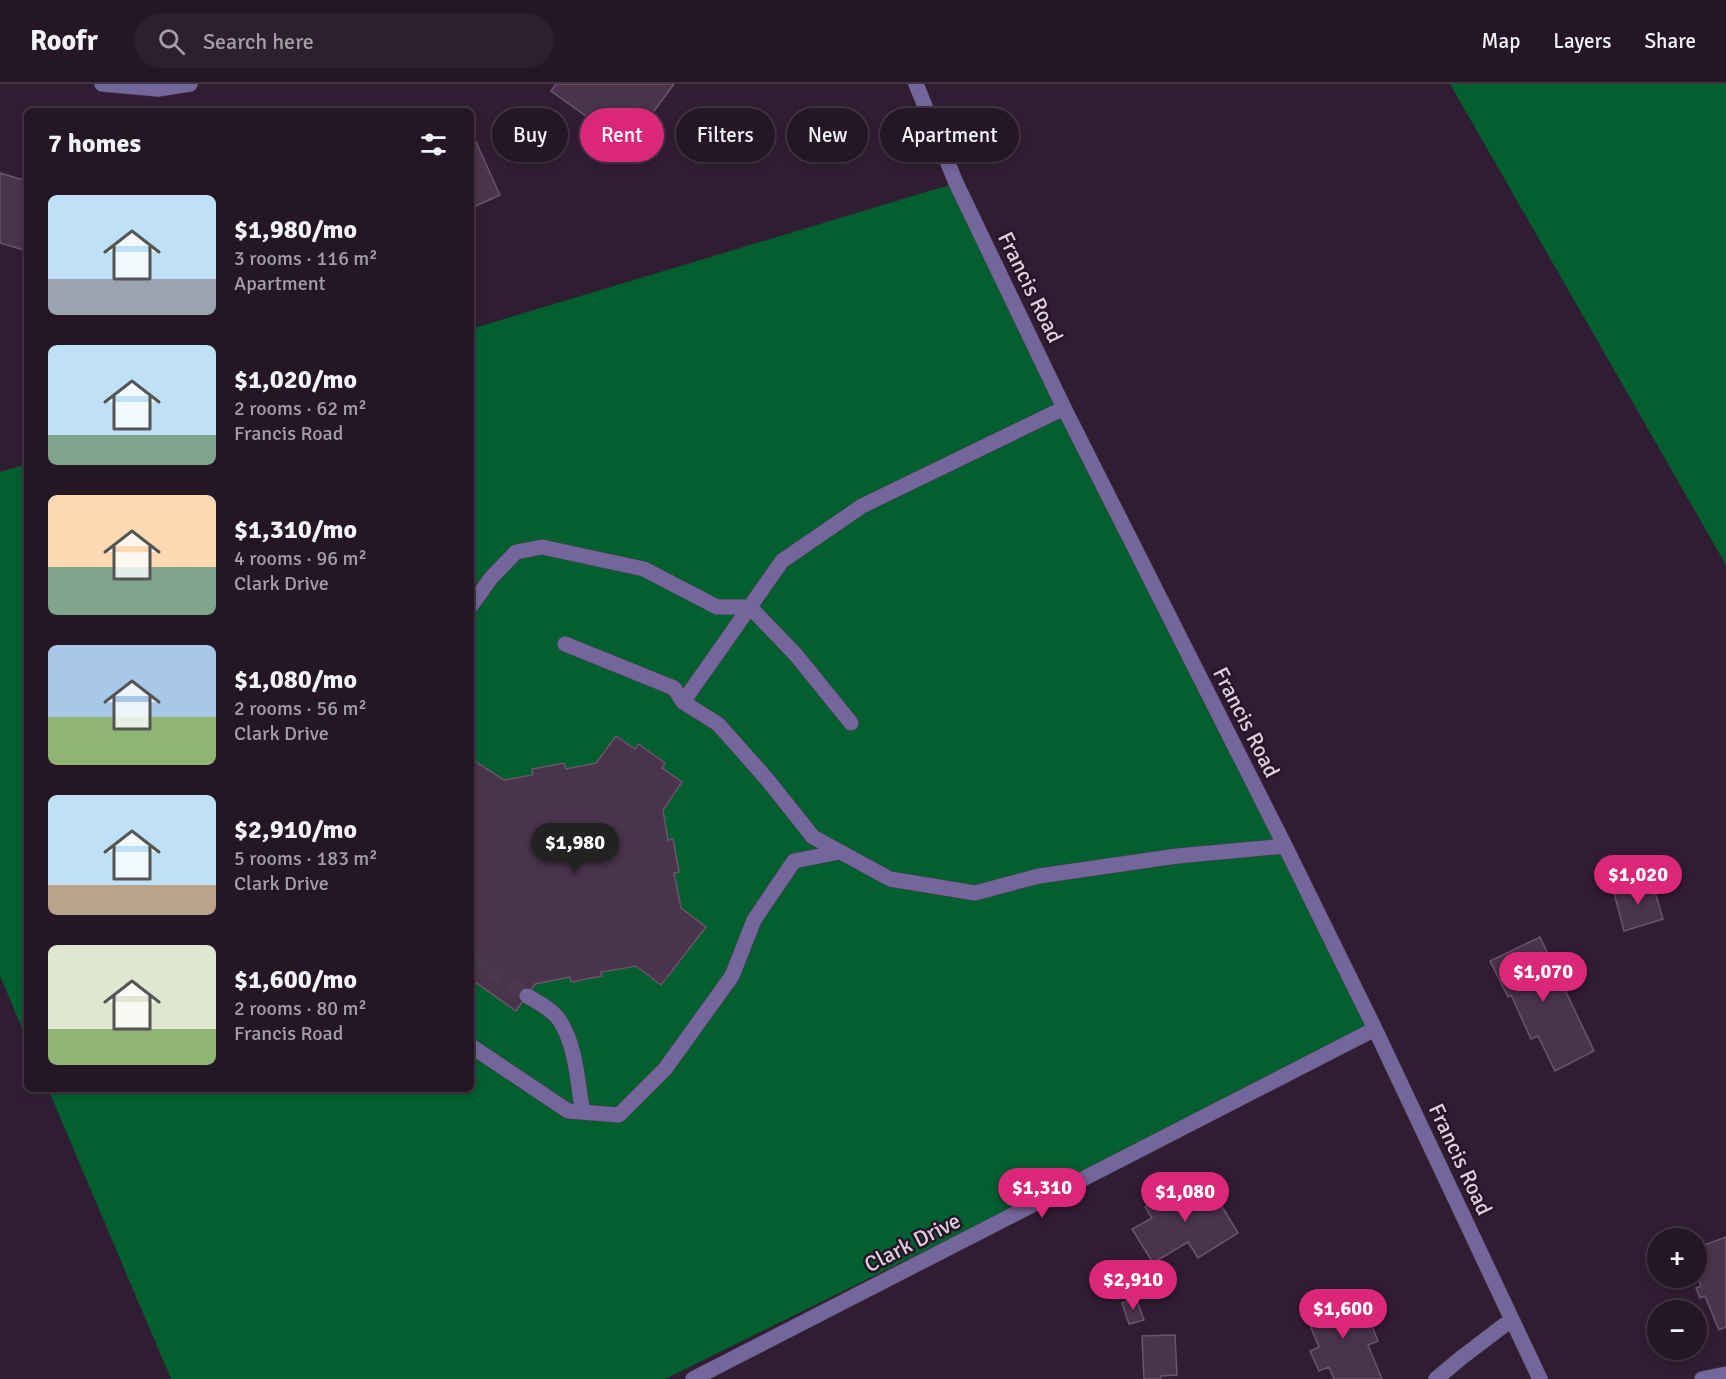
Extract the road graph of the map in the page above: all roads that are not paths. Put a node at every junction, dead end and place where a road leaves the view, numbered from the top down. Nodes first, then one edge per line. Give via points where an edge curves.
1 (102, 84) edge
2 (190, 84) edge
3 (916, 84) edge
4 (1064, 408) junction
5 (474, 602) edge
6 (750, 607) junction
7 (565, 645) dead end
8 (683, 702) junction
9 (851, 723) dead end
10 (1286, 846) junction
11 (840, 852) junction
12 (527, 996) tunnel mouth
13 (1375, 1029) junction
14 (474, 1048) edge
15 (583, 1112) junction
16 (1511, 1320) junction
17 (1726, 1374) edge
18 (693, 1379) edge
19 (1436, 1379) edge
20 (1540, 1379) edge
21 (1702, 1379) edge

1 - 2 street via 158,89
3 - 4 street, Francis Road via 956,183
4 - 6 street via 862,506 782,561
4 - 10 street, Francis Road
5 - 6 street via 516,552 542,547 644,569 717,607
6 - 8 street
6 - 9 street via 796,655
7 - 8 street via 674,688
8 - 11 street via 718,724 813,837
10 - 11 street via 1050,874 975,893 891,879
10 - 13 street, Francis Road
11 - 15 street via 794,861 754,920 732,976 665,1069 619,1114
12 - 15 street via 560,1020 573,1050
13 - 16 street, Francis Road
13 - 18 street, Clark Drive
14 - 15 street via 568,1111
16 - 19 street
16 - 20 street, Francis Road
17 - 21 street

